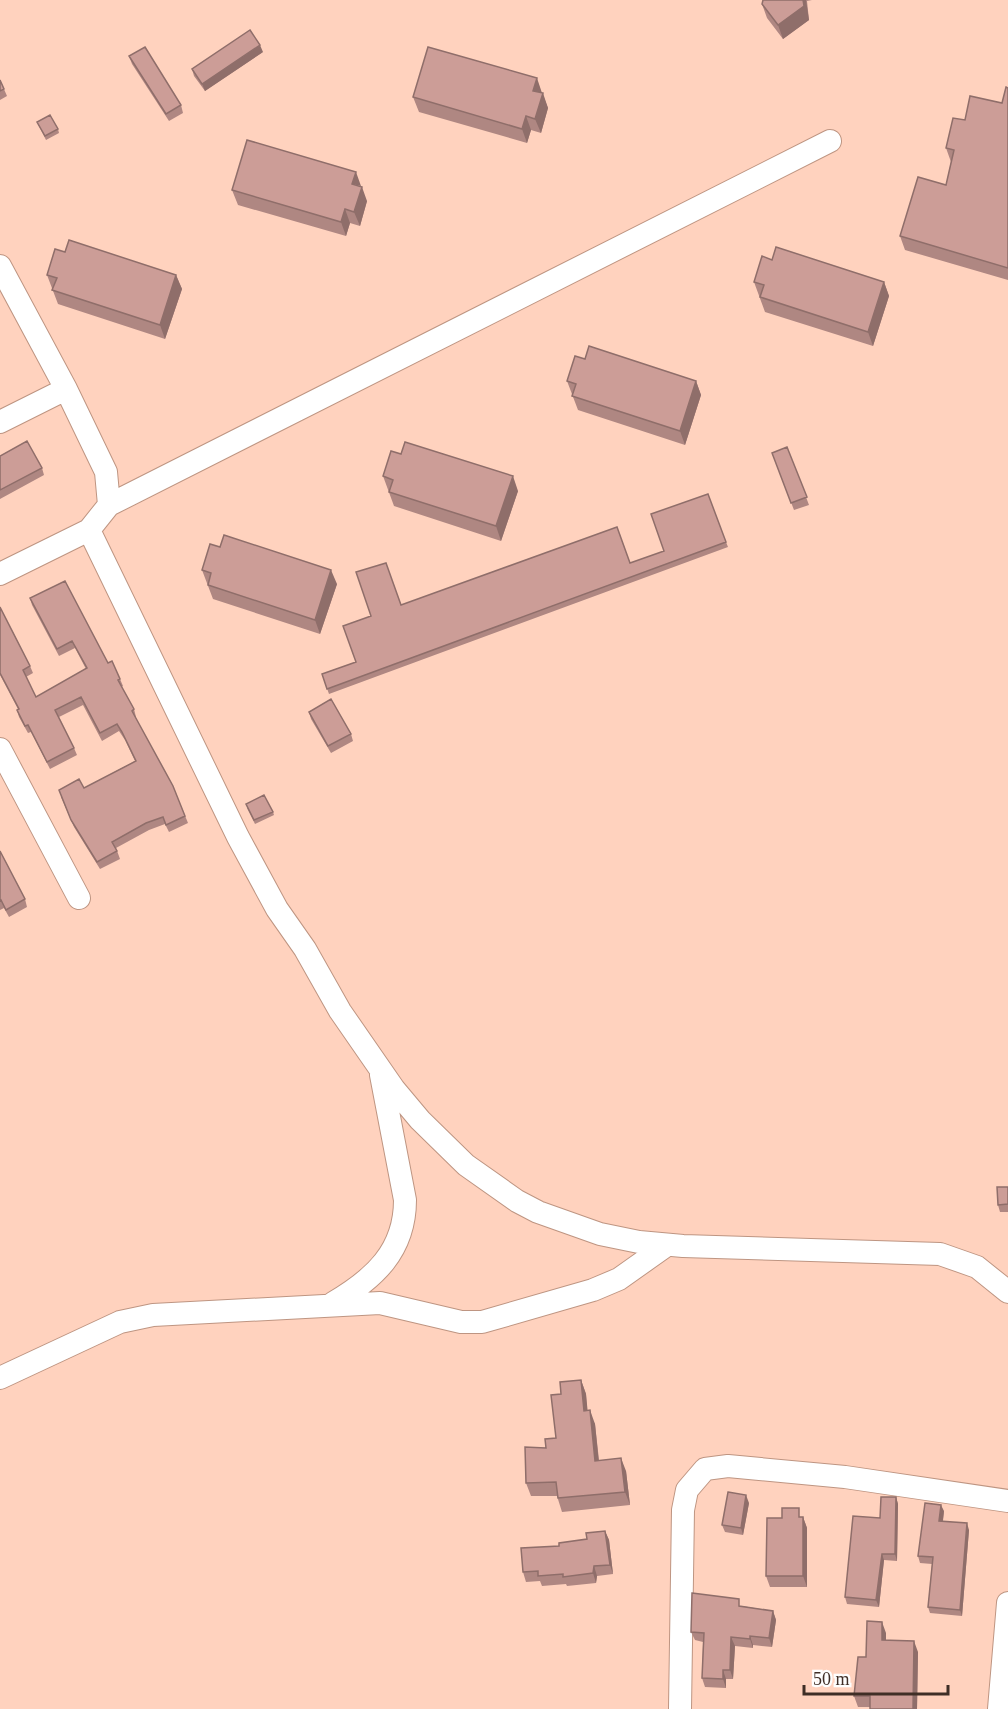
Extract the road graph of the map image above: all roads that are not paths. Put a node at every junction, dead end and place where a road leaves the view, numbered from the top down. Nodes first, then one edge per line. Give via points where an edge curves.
1 (830, 141) dead end
2 (0, 266) edge
3 (66, 389) junction
4 (0, 422) edge
5 (109, 505) junction
6 (89, 530) junction
7 (0, 574) edge
8 (0, 749) edge
9 (79, 898) dead end
10 (380, 1070) junction
11 (667, 1245) junction
12 (1008, 1292) edge
13 (326, 1306) junction
14 (0, 1378) edge
15 (1008, 1501) edge
16 (1008, 1603) edge
17 (680, 1709) edge
18 (999, 1709) edge

1 - 5 street
2 - 3 street
3 - 4 street
3 - 5 street via 106,472
5 - 6 street
6 - 7 street
6 - 10 street via 238,837 277,909
8 - 9 street
10 - 11 street via 450,1150 517,1201 600,1234
10 - 13 street via 405,1200 401,1232 390,1255 362,1286
11 - 12 street via 940,1254 977,1267
11 - 13 street via 619,1279 593,1290 482,1322 452,1320 380,1303
13 - 14 street via 134,1319
15 - 17 street via 845,1477 728,1466 705,1470 687,1490 683,1510
16 - 18 street

